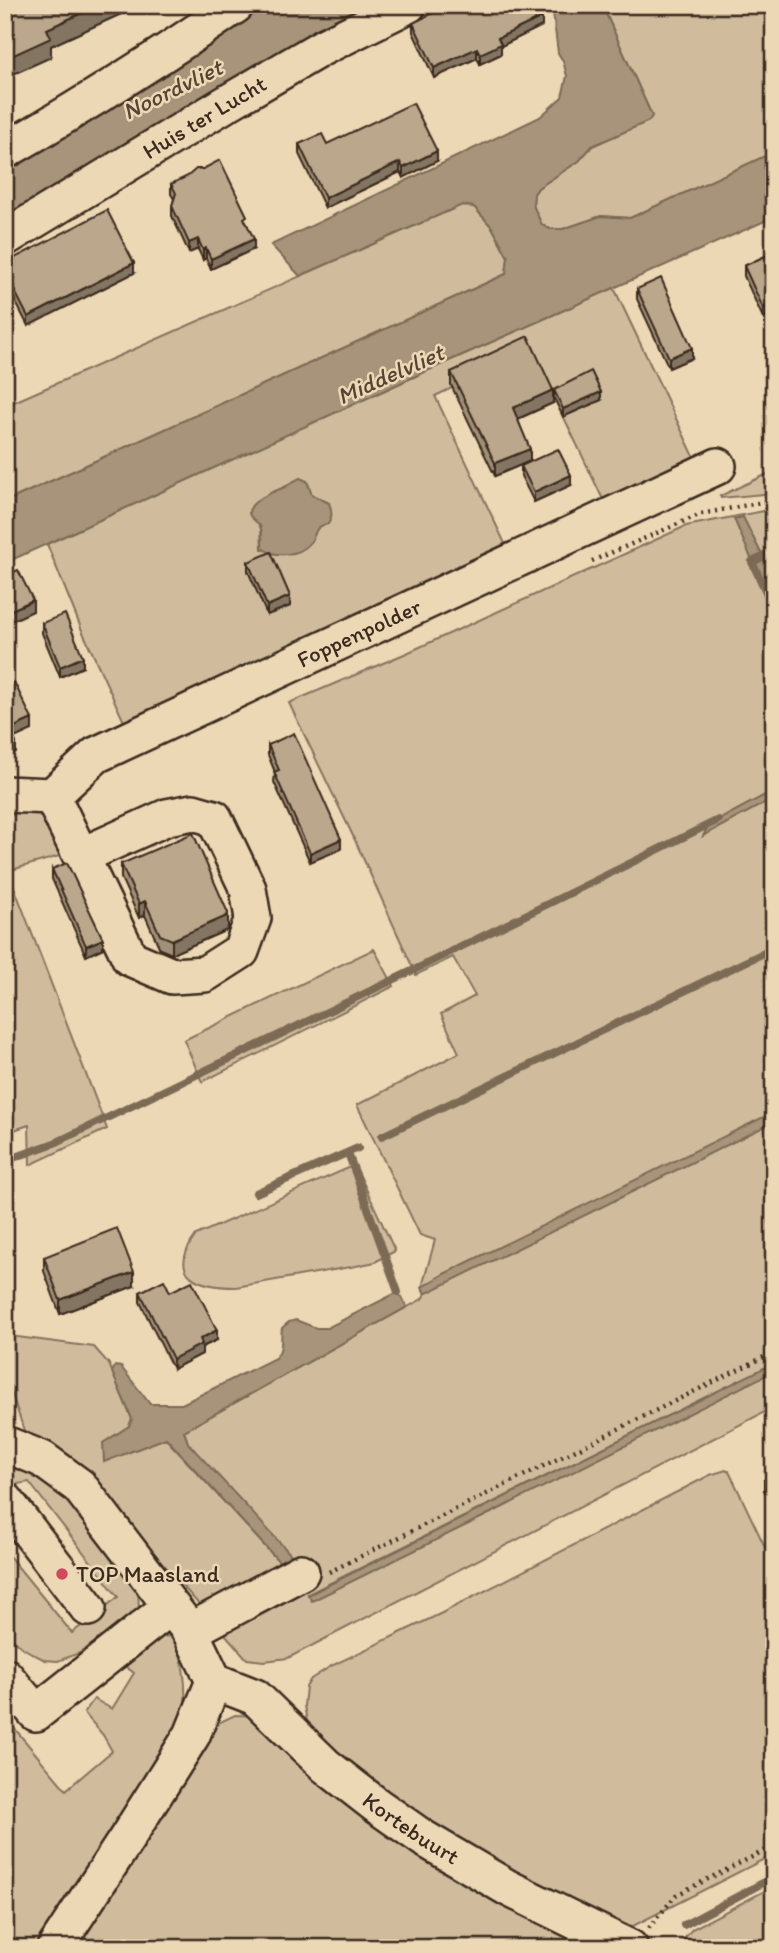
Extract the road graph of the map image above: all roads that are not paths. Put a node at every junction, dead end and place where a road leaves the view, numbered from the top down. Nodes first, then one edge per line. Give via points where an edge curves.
1 (236, 5) edge
2 (408, 5) edge
3 (5, 151) edge
4 (5, 238) edge
5 (718, 466) dead end
6 (5, 794) edge
7 (52, 796) junction
8 (81, 856) junction
9 (5, 1447) edge
10 (5, 1500) edge
11 (293, 1576) road end
12 (88, 1608) dead end
13 (180, 1619) junction
14 (5, 1675) edge
15 (214, 1681) junction
16 (635, 1943) edge
17 (55, 1948) edge

1 - 3 street via 88,103
2 - 4 street, Huis ter Lucht via 276,74
5 - 7 street, Foppenpolder via 96,755
6 - 7 street
7 - 8 street
8 - 8 street via 130,958 172,976 205,974 241,951 253,918 248,889 214,818 193,812 167,817
9 - 13 street via 42,1460 79,1486
10 - 12 street
11 - 13 street
13 - 14 street via 36,1713
13 - 15 street
15 - 16 street, Kortebuurt via 255,1697 326,1766 424,1838 508,1888
15 - 17 street via 192,1735

